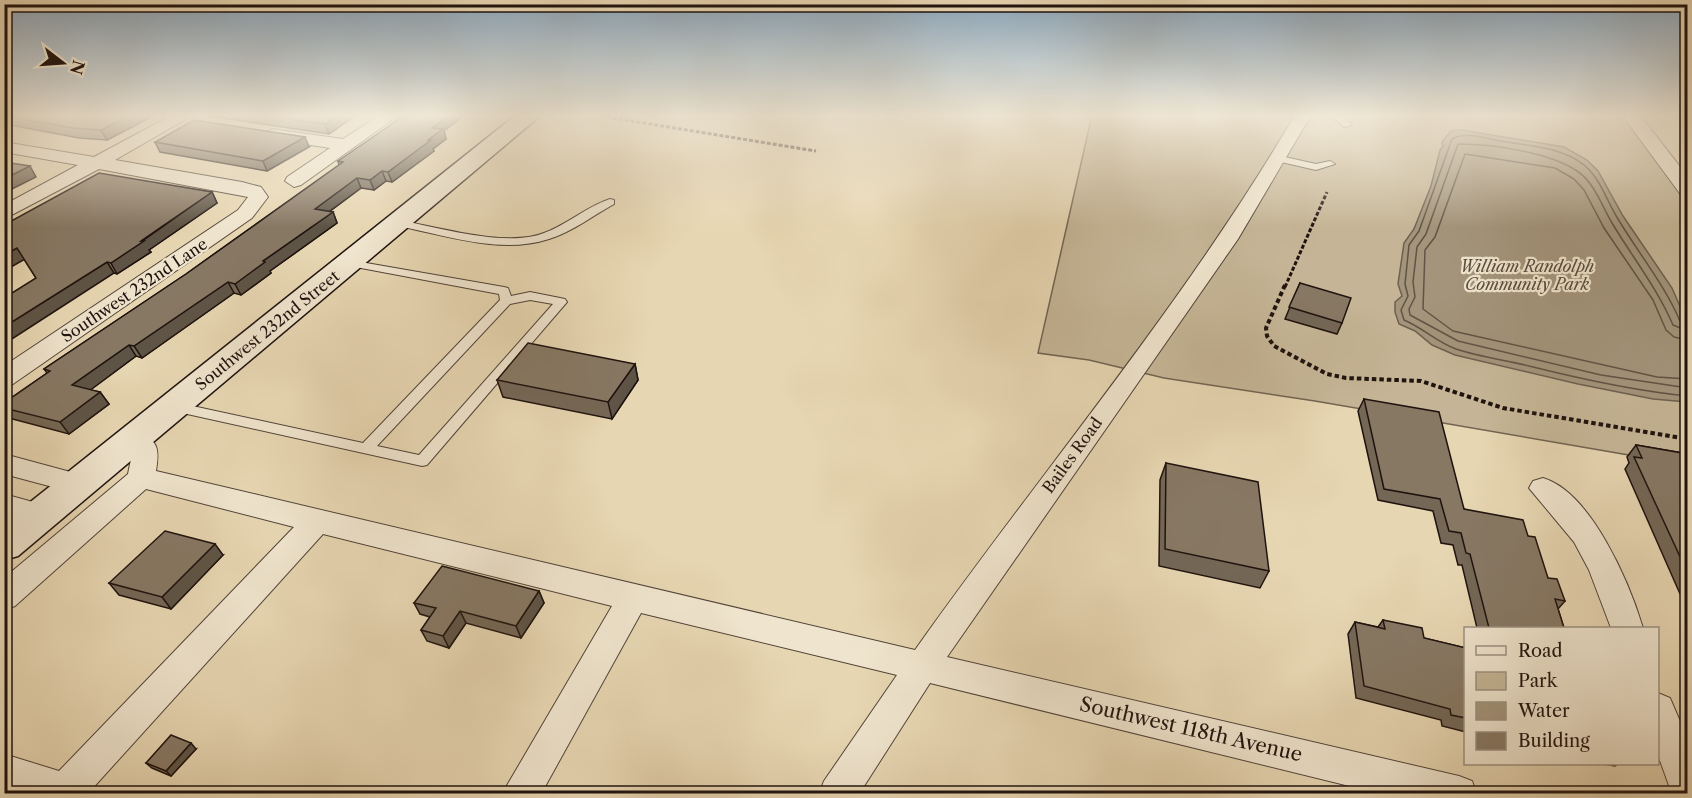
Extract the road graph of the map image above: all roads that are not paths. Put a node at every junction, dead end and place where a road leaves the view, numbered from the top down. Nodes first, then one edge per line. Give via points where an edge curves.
1 (34, 152) edge
2 (117, 152) edge
3 (336, 152) edge
4 (484, 152) edge
5 (1284, 152) edge
6 (1659, 152) edge
7 (1280, 159) junction
8 (97, 163) junction
9 (1330, 164) dead end
10 (294, 181) dead end
11 (1688, 191) edge
12 (610, 202) dead end
13 (4, 213) edge
14 (398, 223) junction
15 (349, 263) junction
16 (507, 301) junction
17 (4, 378) edge
18 (174, 407) junction
19 (132, 441) junction
20 (366, 449) junction
21 (4, 464) edge
22 (141, 478) junction
23 (79, 484) junction
24 (1543, 488) dead end
25 (4, 505) edge
26 (41, 515) junction
27 (317, 522) junction
28 (4, 545) edge
29 (4, 597) edge
30 (634, 597) junction
31 (1627, 627) edge
32 (922, 664) junction
33 (1659, 712) edge
34 (4, 772) edge
35 (1688, 788) edge
36 (70, 792) edge
37 (520, 794) edge
38 (837, 794) edge
39 (1459, 794) edge

1 - 8 street
2 - 8 street
3 - 10 street
4 - 14 street, Southwest 232nd Street
5 - 7 street, Bailes Road
6 - 11 street
7 - 9 lane via 1316,166
7 - 32 street, Bailes Road via 1206,271
8 - 13 street
8 - 17 street, Southwest 232nd Lane via 248,189 258,197 245,214
12 - 14 lane via 543,238 525,242
14 - 15 street, Southwest 232nd Street
15 - 16 lane via 504,291
15 - 18 street, Southwest 232nd Street
16 - 20 lane
16 - 20 lane via 530,296 561,302 422,461
18 - 19 street, Southwest 232nd Street
18 - 20 lane
19 - 22 street via 146,450
19 - 23 street, Southwest 232nd Street
21 - 23 street
22 - 27 street, Southwest 118th Avenue
22 - 29 street
23 - 26 street, Southwest 232nd Street
24 - 31 street via 1570,512 1593,547
25 - 26 street
26 - 28 street, Southwest 232nd Street
27 - 30 street, Southwest 118th Avenue
27 - 36 street
30 - 32 street, Southwest 118th Avenue
30 - 37 street
32 - 38 street, Bailes Road
32 - 39 street, Southwest 118th Avenue
33 - 35 street
34 - 36 street

